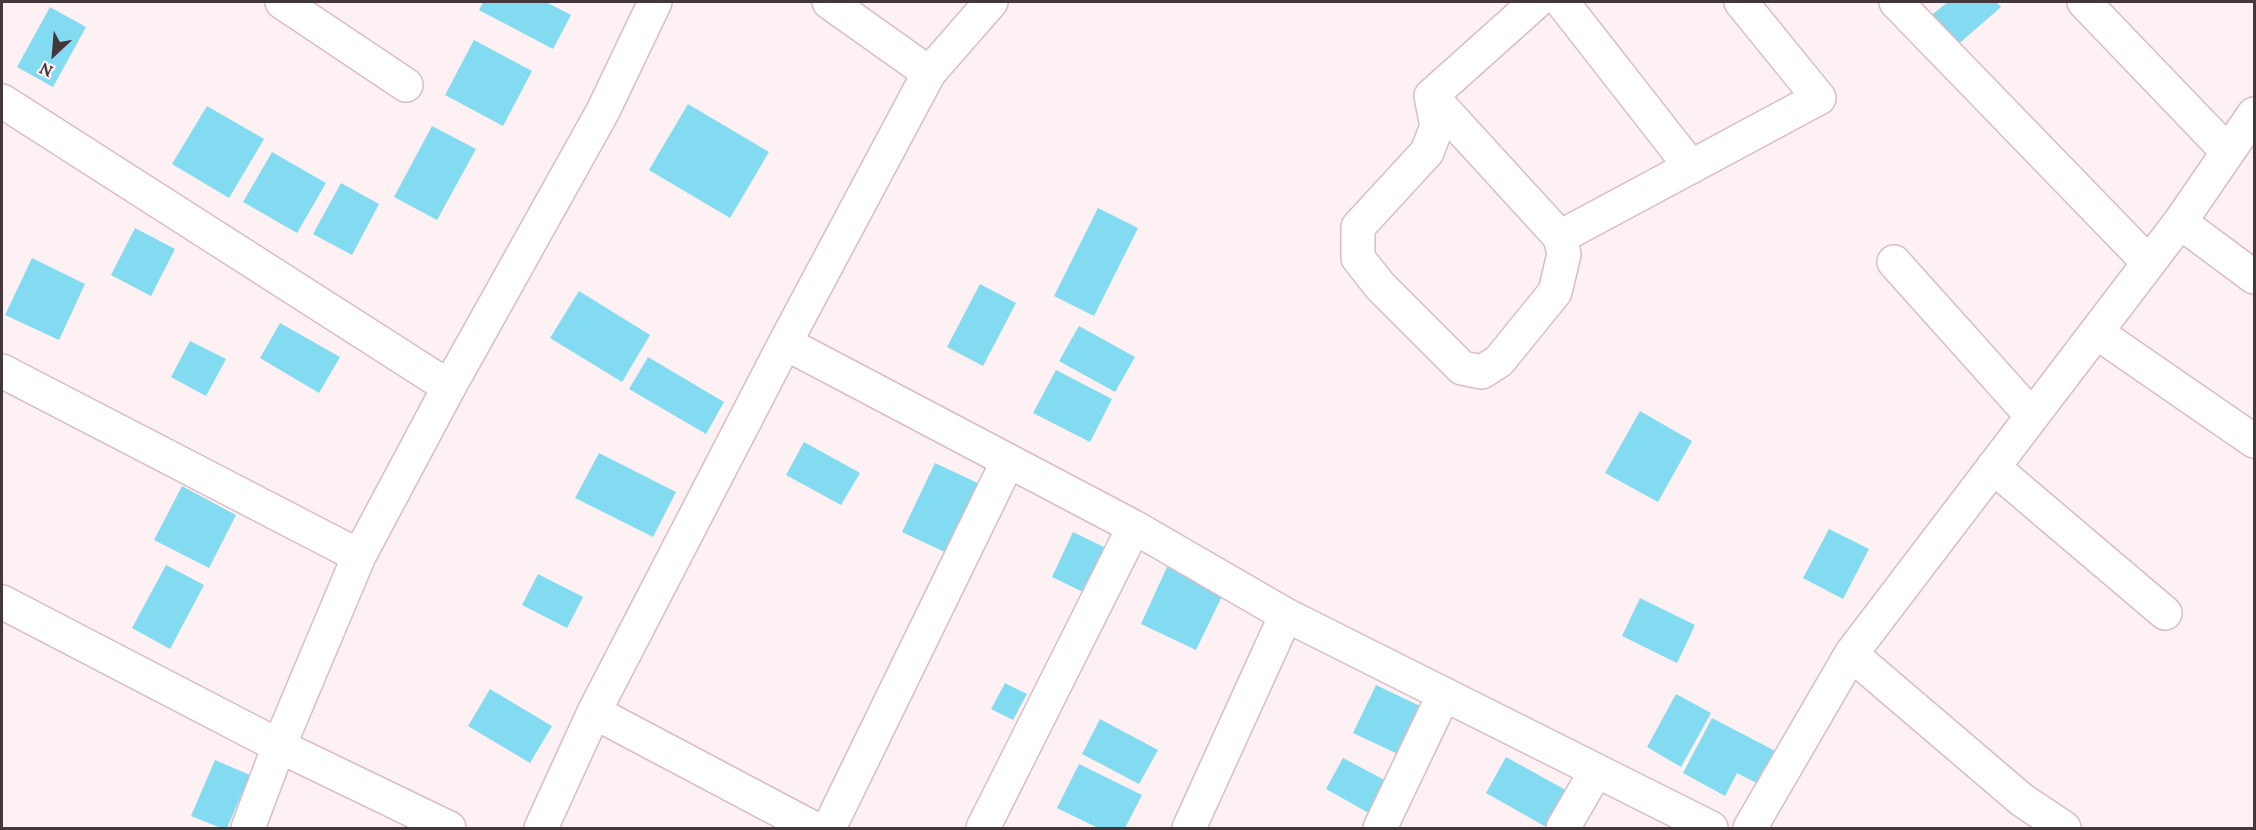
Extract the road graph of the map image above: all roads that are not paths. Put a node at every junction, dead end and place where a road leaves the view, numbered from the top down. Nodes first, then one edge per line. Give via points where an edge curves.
1 (282, 2) edge
2 (655, 2) edge
3 (829, 2) edge
4 (991, 2) edge
5 (1536, 2) edge
6 (1562, 2) edge
7 (1741, 2) edge
8 (1896, 2) edge
9 (2084, 2) edge
10 (929, 73) junction
11 (406, 85) dead end
12 (1431, 96) junction
13 (2, 101) edge
14 (2254, 114) edge
15 (2228, 152) junction
16 (1691, 167) junction
17 (2180, 222) junction
18 (1560, 237) junction
19 (1894, 262) dead end
20 (2148, 262) junction
21 (2254, 277) edge
22 (2096, 332) junction
23 (785, 343) junction
24 (2, 371) edge
25 (449, 387) junction
26 (2032, 416) junction
27 (2254, 441) edge
28 (1008, 460) junction
29 (1993, 467) junction
30 (1134, 527) junction
31 (359, 556) junction
32 (2, 602) edge
33 (2165, 613) dead end
34 (1286, 615) junction
35 (1851, 654) junction
36 (1444, 694) junction
37 (594, 712) junction
38 (279, 746) junction
39 (1596, 771) junction
40 (248, 828) edge
41 (448, 828) edge
42 (541, 828) edge
43 (813, 828) edge
44 (829, 828) edge
45 (983, 828) edge
46 (1189, 828) edge
47 (1380, 828) edge
48 (1563, 828) edge
49 (1711, 828) edge
50 (1750, 828) edge
51 (2064, 828) edge

1 - 11 street
2 - 25 street via 603,111
3 - 10 street
4 - 10 street
5 - 12 street
6 - 16 street
7 - 16 street via 1819,98
8 - 20 street
9 - 15 street
10 - 23 street
12 - 18 street
12 - 18 street via 1437,126 1427,152 1358,227 1358,258 1380,286 1462,368 1482,372 1499,361 1555,292 1564,254
13 - 25 street
14 - 15 street
15 - 17 street
16 - 18 street
17 - 20 street
17 - 21 street
19 - 26 street
20 - 22 street
22 - 26 street
22 - 27 street
23 - 28 street
23 - 37 street
24 - 31 street
25 - 31 street
26 - 29 street
28 - 30 street
28 - 44 street
29 - 33 street
29 - 35 street
30 - 34 street
30 - 45 street
31 - 38 street
32 - 38 street
34 - 36 street
34 - 46 street
35 - 50 street
35 - 51 street via 2022,800
36 - 39 street
36 - 47 street
37 - 42 street
37 - 43 street
38 - 40 street
38 - 41 street
39 - 48 street
39 - 49 street

